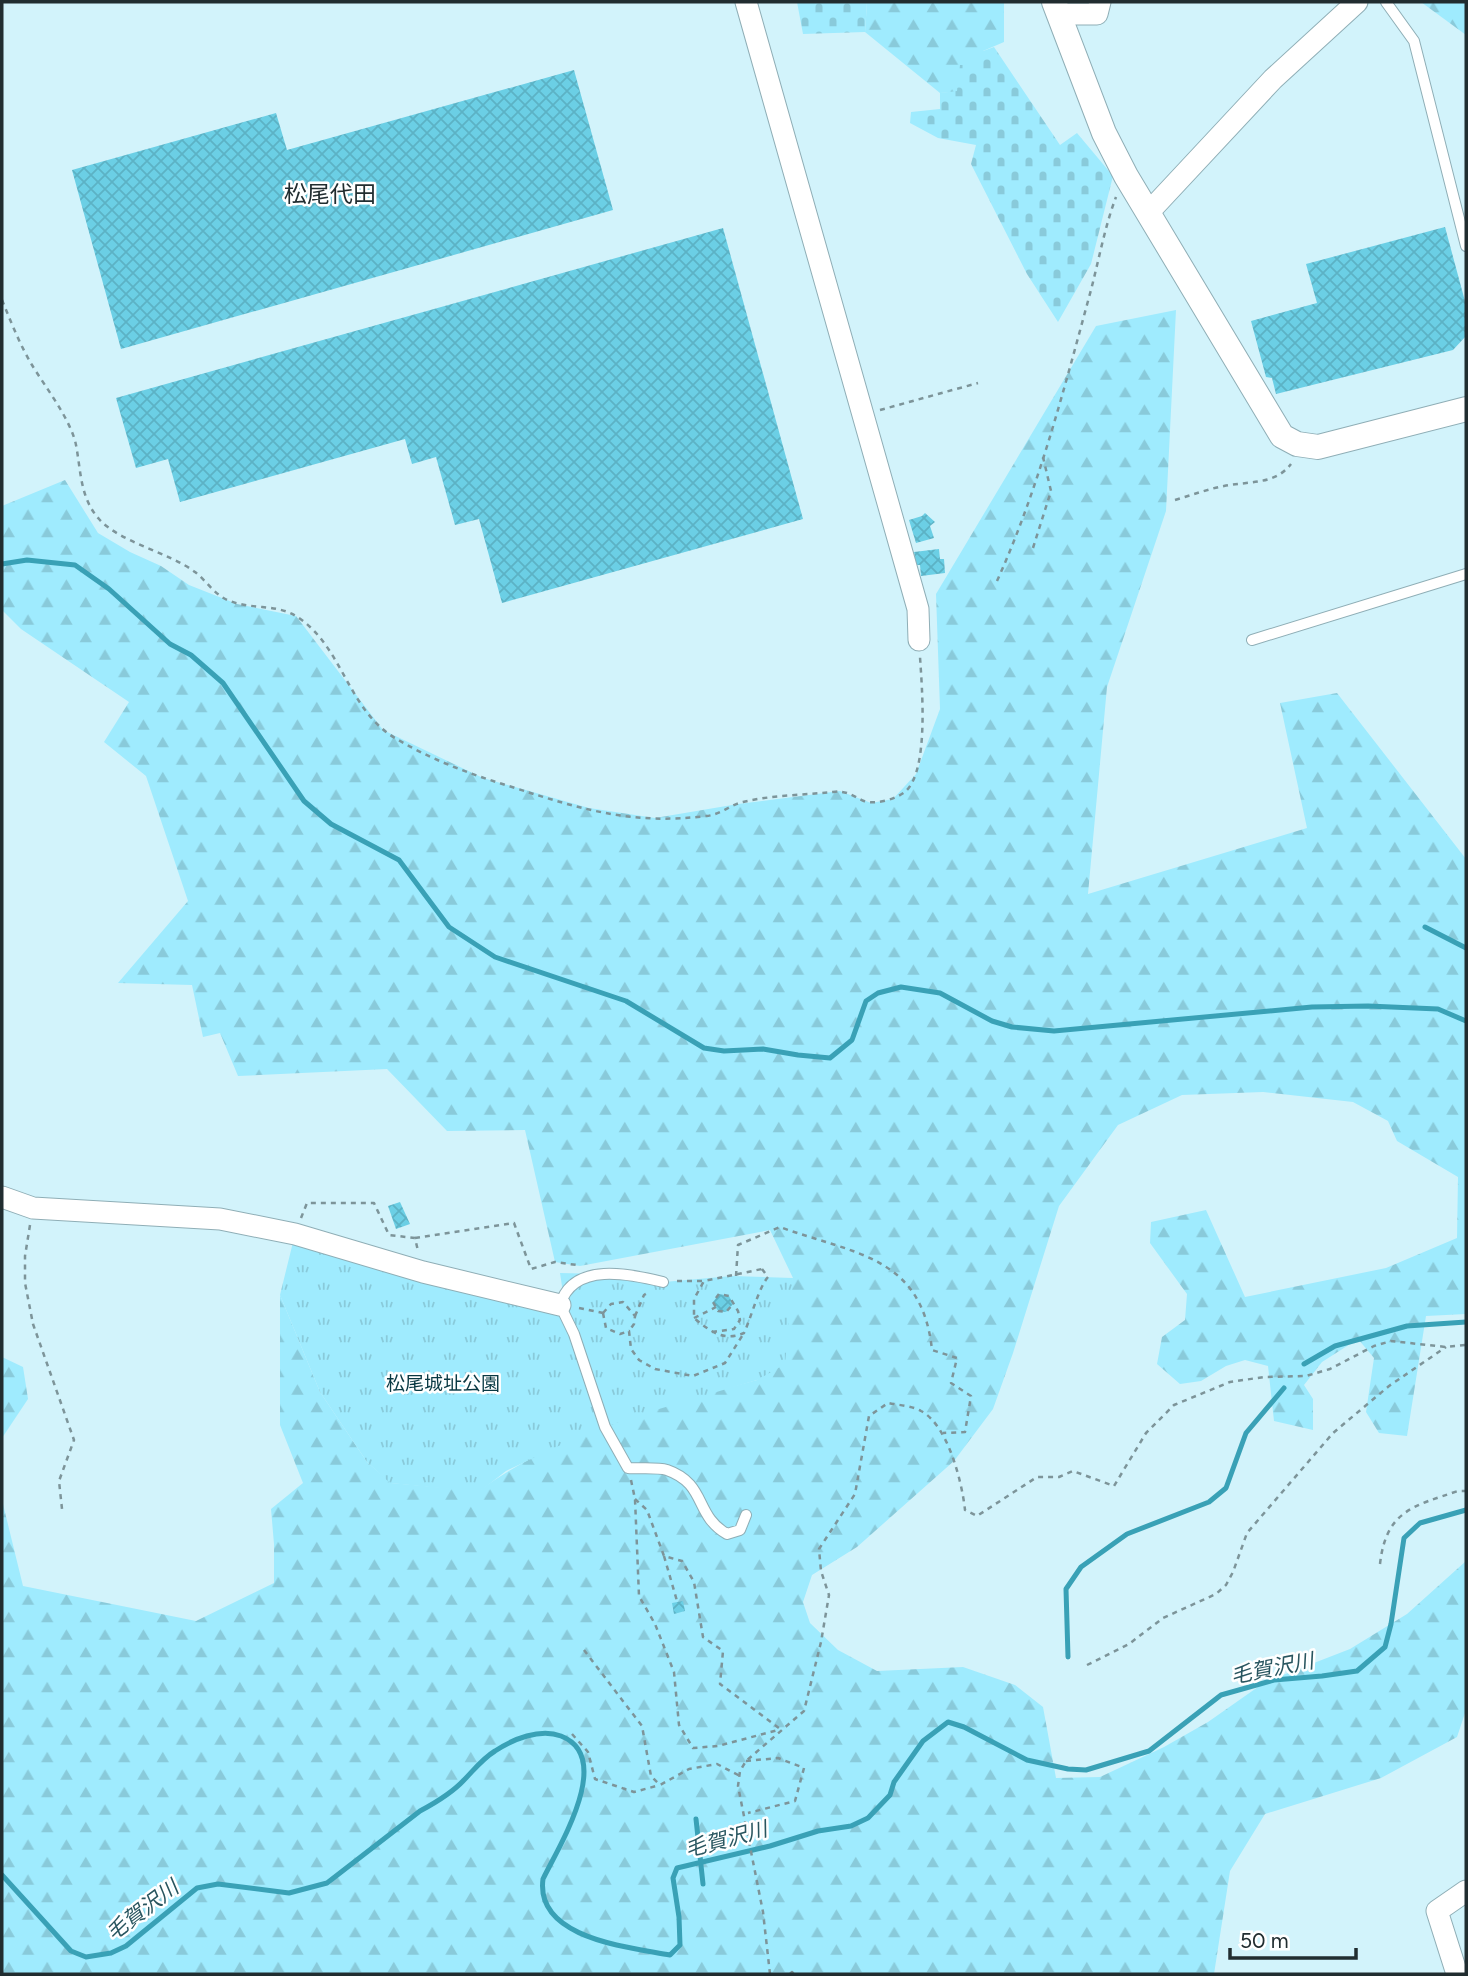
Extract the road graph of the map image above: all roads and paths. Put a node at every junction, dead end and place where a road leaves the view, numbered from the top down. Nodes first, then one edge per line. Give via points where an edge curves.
1 (746, 2) edge
2 (1100, 2) edge
3 (1357, 2) edge
4 (1387, 2) edge
5 (1056, 8) edge
6 (1128, 180) junction
7 (1148, 213) junction
8 (1466, 246) edge
9 (2, 300) edge
10 (978, 383) dead end
11 (1466, 409) edge
12 (863, 415) junction
13 (1297, 444) junction
14 (1043, 457) junction
15 (1175, 500) dead end
16 (1033, 548) dead end
17 (1466, 574) edge
18 (997, 581) dead end
19 (919, 640) joint
20 (1252, 640) dead end
21 (2, 1197) edge
22 (33, 1208) junction
23 (295, 1234) junction
24 (415, 1238) junction
25 (423, 1272) junction
26 (736, 1276) junction
27 (583, 1278) junction
28 (663, 1282) dead end
29 (733, 1304) junction
30 (560, 1305) junction
31 (716, 1307) junction
32 (603, 1313) junction
33 (694, 1318) junction
34 (629, 1331) junction
35 (712, 1332) junction
36 (744, 1333) junction
37 (1466, 1345) edge
38 (1446, 1347) junction
39 (942, 1433) junction
40 (628, 1468) junction
41 (1466, 1491) edge
42 (635, 1499) junction
43 (62, 1509) dead end
44 (746, 1515) dead end
45 (664, 1556) junction
46 (1380, 1564) dead end
47 (677, 1601) dead end
48 (584, 1650) dead end
49 (1087, 1665) dead end
50 (782, 1730) junction
51 (572, 1734) dead end
52 (746, 1761) junction
53 (740, 1776) junction
54 (660, 1786) junction
55 (748, 1813) dead end
56 (1466, 1891) edge
57 (770, 1974) edge
58 (1457, 1974) edge

1 - 12 street
2 - 5 street via 1097,15
3 - 7 street via 1273,79
4 - 8 lane via 1414,41
5 - 6 street via 1104,133
6 - 7 street
6 - 14 path via 1115,198
7 - 13 street via 1282,436
9 - 19 path via 29,360 71,430 81,482 101,521 194,571 228,601 296,616 329,650 362,708 383,730 461,771 583,810 639,819 709,816 744,802 840,791 871,803 893,799 907,790 916,774 923,740
10 - 12 path
11 - 13 street via 1318,447
12 - 19 street via 918,609
13 - 15 path via 1291,466 1281,475
14 - 16 path via 1051,491
14 - 18 path via 1018,535
17 - 20 lane
21 - 22 street
22 - 23 street via 220,1219
22 - 43 path via 25,1283 33,1324 74,1440 59,1481
23 - 24 path via 307,1203 374,1203 389,1235
23 - 25 street
24 - 25 path
24 - 27 path via 514,1223 531,1269 555,1262 580,1266
25 - 30 street
26 - 33 path via 704,1281 694,1298
26 - 36 path via 762,1269 768,1277
26 - 39 path via 738,1245 780,1227 869,1256 902,1277 919,1299 930,1325 932,1350 957,1358 951,1383 971,1396 965,1432
27 - 28 lane via 604,1273
27 - 30 lane via 563,1293
29 - 31 path via 726,1312
29 - 31 path via 729,1296 719,1294 713,1302
29 - 35 path via 740,1320 734,1329
30 - 32 path
30 - 40 lane via 605,1427
31 - 33 path
32 - 34 path via 606,1328 620,1334
32 - 34 path via 611,1304 623,1302 635,1316
33 - 35 path
34 - 36 path via 631,1349 639,1360 655,1369 693,1376 725,1363
35 - 36 path via 723,1337
37 - 38 path
38 - 39 path via 1391,1341 1306,1376 1230,1382 1174,1405 1146,1433 1114,1486 1073,1471 1059,1477 1037,1477 977,1516 965,1510
38 - 49 path via 1333,1433 1247,1533 1233,1572 1216,1594 1163,1618 1129,1644
39 - 50 path via 922,1411 912,1408 888,1403 869,1416 855,1494 820,1549 821,1572 830,1595 804,1711
40 - 42 path
40 - 44 lane via 665,1469 688,1482 706,1517 727,1534 740,1530
41 - 46 path via 1425,1502 1392,1523
42 - 45 path via 647,1510
42 - 50 path via 639,1596 674,1672 679,1725 693,1748
45 - 47 path
45 - 50 path via 682,1561 694,1582 703,1637 723,1651 720,1684
48 - 54 path via 642,1726 651,1776
50 - 52 path
51 - 54 path via 588,1752 595,1779 634,1792
52 - 53 path
52 - 55 path via 778,1758 804,1768 795,1801
53 - 54 path via 717,1764 690,1769
53 - 57 path
56 - 58 street via 1437,1911

